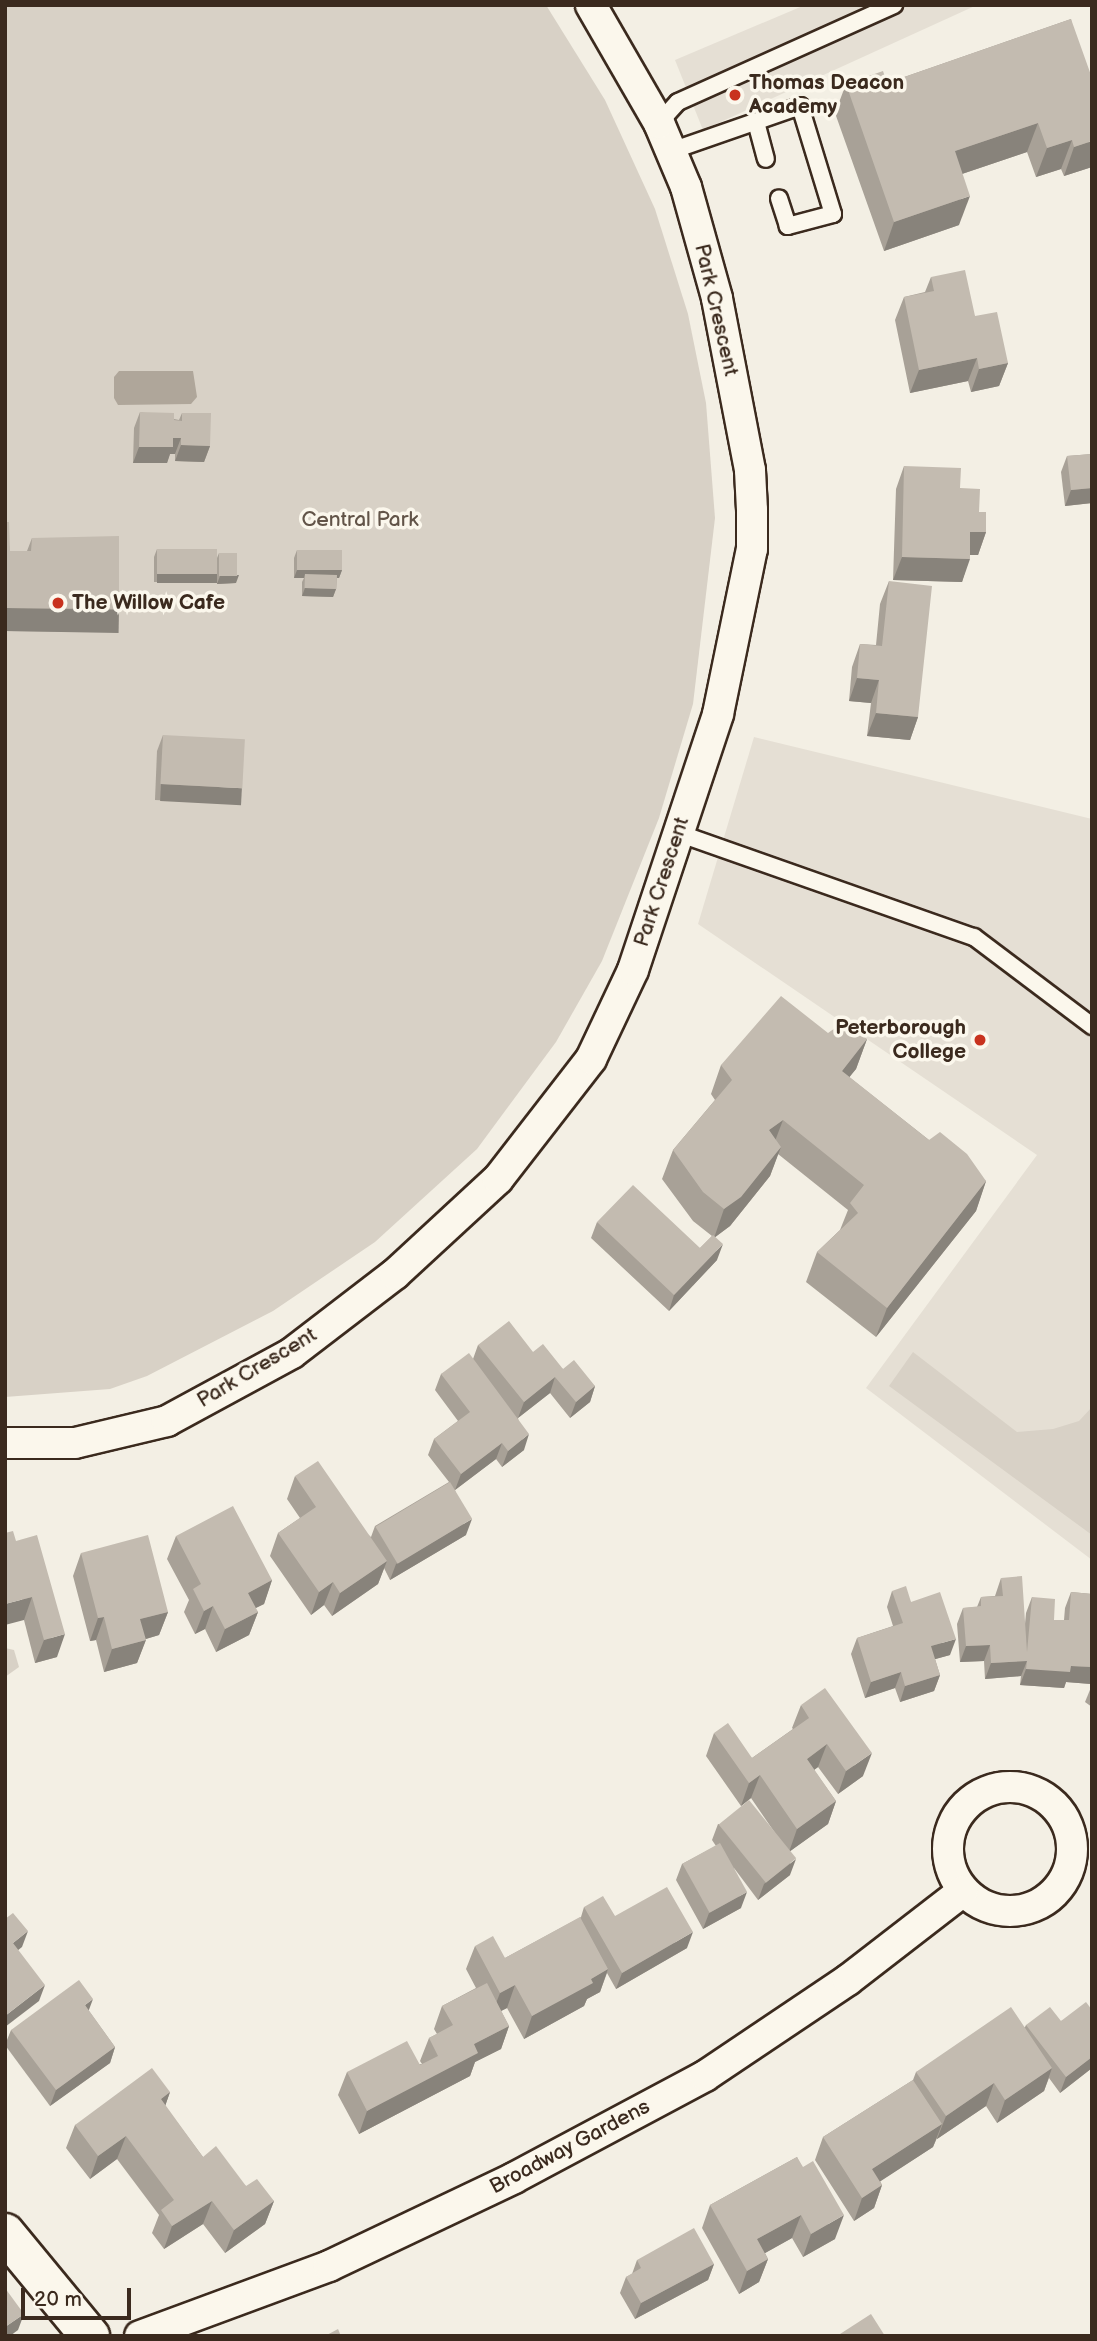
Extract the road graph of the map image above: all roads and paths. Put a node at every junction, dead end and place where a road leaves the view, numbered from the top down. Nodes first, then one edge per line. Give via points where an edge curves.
1 (591, 5) edge
2 (894, 5) edge
3 (755, 121) junction
4 (659, 123) junction
5 (671, 151) junction
6 (766, 159) dead end
7 (779, 198) dead end
8 (678, 833) junction
9 (1092, 1026) edge
10 (5, 1443) edge
11 (963, 1891) junction
12 (5, 2233) edge
13 (90, 2336) edge
14 (140, 2336) edge

1 - 4 street, Park Crescent
2 - 4 lane via 678,102
3 - 5 lane
3 - 6 lane
3 - 7 lane via 800,106 834,214 788,226
4 - 5 street, Park Crescent
5 - 8 street, Park Crescent via 717,298 750,470 752,518 751,549 718,714
8 - 9 lane via 974,937
8 - 10 street, Park Crescent via 633,970 591,1059 498,1179 395,1274 292,1353 167,1421 75,1443
11 - 11 street via 947,1852 959,1812 994,1788 1037,1793 1054,1805 1065,1821 1071,1860 1053,1895 1036,1906 1007,1911 978,1903
11 - 14 street, Broadway Gardens via 848,1980 681,2088 514,2178 330,2266
12 - 13 street

